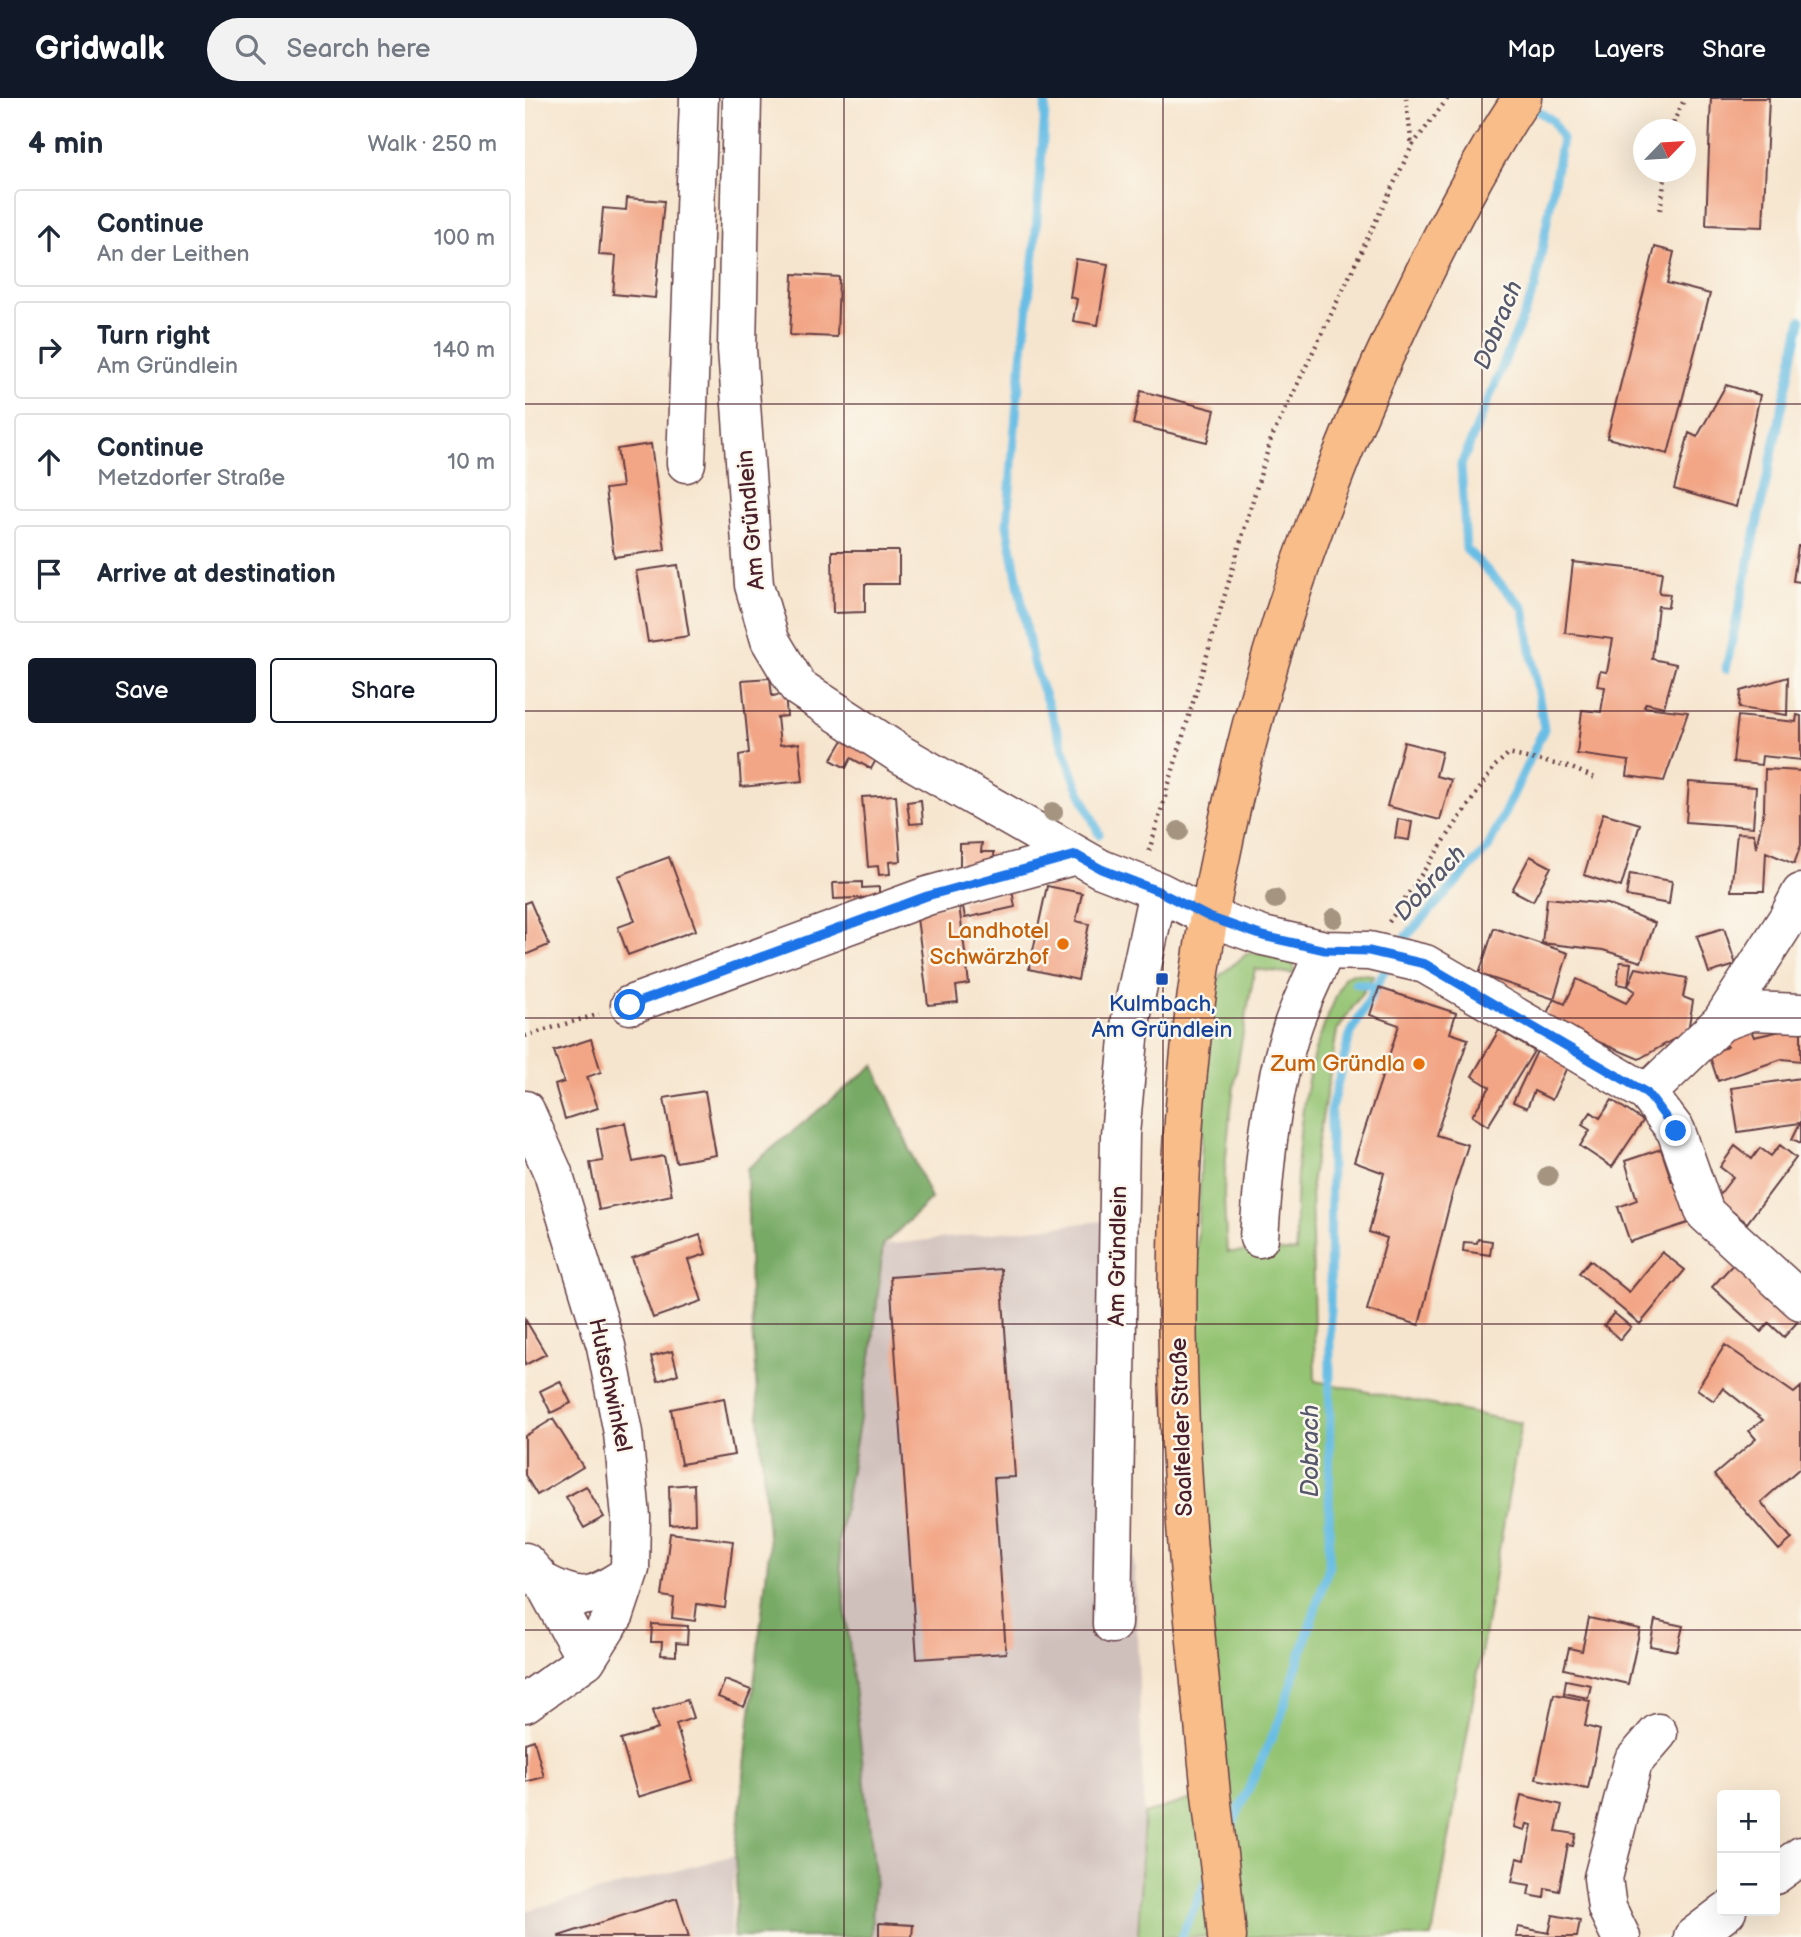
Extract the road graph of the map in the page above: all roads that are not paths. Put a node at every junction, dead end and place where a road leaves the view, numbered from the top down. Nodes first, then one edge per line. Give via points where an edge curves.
1 (699, 98) edge
2 (742, 98) edge
3 (1512, 113) edge
4 (686, 463) dead end
5 (1076, 855) junction
6 (1149, 887) junction
7 (1801, 893) edge
8 (1209, 917) junction
9 (1325, 950) junction
10 (630, 1005) road end
11 (1801, 1013) edge
12 (1721, 1021) junction
13 (1647, 1093) junction
14 (525, 1110) edge
15 (1259, 1238) dead end
16 (1801, 1301) edge
17 (534, 1573) edge
18 (628, 1574) junction
19 (1112, 1624) dead end
20 (586, 1660) junction
21 (525, 1703) edge
22 (1658, 1733) dead end
23 (1801, 1856) edge
24 (1780, 1871) edge
25 (1720, 1916) edge
26 (1227, 1934) edge
27 (1621, 1937) edge
28 (1693, 1937) edge

1 - 4 street
2 - 5 street, Am Gründlein via 737,349 754,585 770,640 798,687 900,754
3 - 8 main road, Saalfelder Straße via 1444,230 1380,363 1319,509 1248,736
5 - 6 street, Am Gründlein
5 - 10 street via 927,896
6 - 8 street, Am Gründlein
6 - 19 street, Am Gründlein via 1120,1134
7 - 12 street
8 - 9 street, Am Gründlein
8 - 26 main road, Saalfelder Straße via 1188,1081 1178,1227 1178,1351 1184,1512
9 - 13 street, Am Gründlein via 1369,951 1425,964
9 - 15 street via 1293,1024 1273,1098
11 - 12 street via 1752,1011
12 - 13 street
13 - 16 street via 1676,1131 1705,1213
14 - 18 street, Hutschwinkel via 552,1173 606,1346 623,1433 631,1517
17 - 18 street via 566,1595 607,1590
17 - 20 street
18 - 20 street, Hutschwinkel via 615,1614
20 - 21 street
22 - 27 street via 1633,1762 1603,1878 1607,1908
23 - 24 street
25 - 28 street

